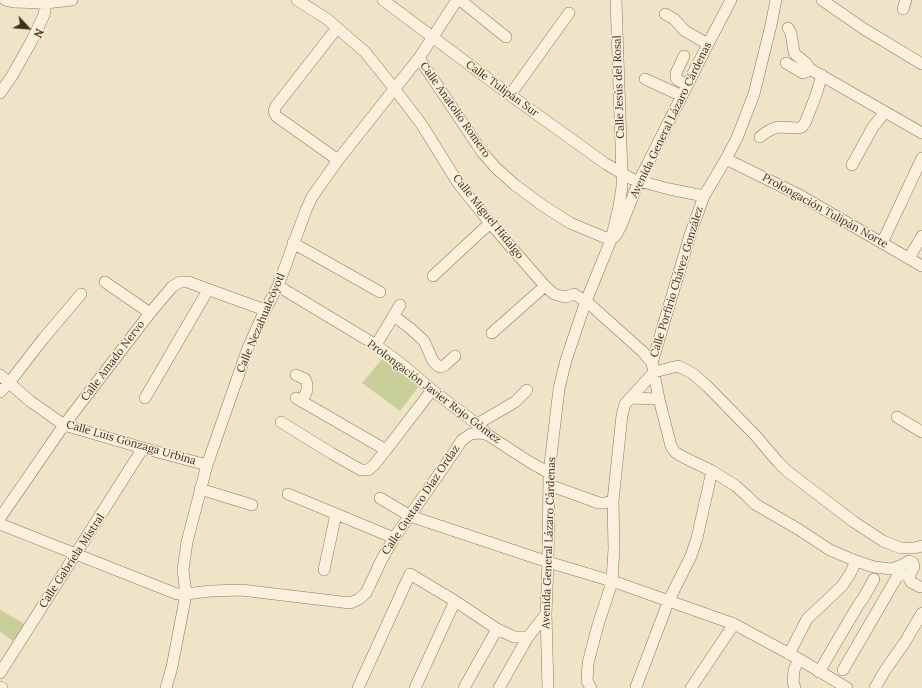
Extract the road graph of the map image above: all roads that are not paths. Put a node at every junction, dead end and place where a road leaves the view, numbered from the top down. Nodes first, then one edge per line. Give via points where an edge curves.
1 (5, 0) edge
2 (72, 0) edge
3 (297, 0) edge
4 (384, 0) edge
5 (459, 0) edge
6 (616, 0) edge
7 (731, 0) edge
8 (776, 0) edge
9 (822, 0) edge
10 (46, 3) junction
11 (569, 13) dead end
12 (665, 14) dead end
13 (337, 28) junction
14 (788, 28) dead end
15 (432, 37) junction
16 (506, 37) dead end
17 (708, 44) junction
18 (684, 56) dead end
19 (419, 58) junction
20 (786, 63) dead end
21 (922, 64) edge
22 (810, 69) junction
23 (822, 75) junction
24 (645, 79) dead end
25 (687, 85) junction
26 (394, 88) junction
27 (0, 93) edge
28 (510, 95) junction
29 (682, 96) junction
30 (885, 112) junction
31 (922, 133) edge
32 (760, 137) dead end
33 (922, 158) edge
34 (726, 159) junction
35 (338, 160) junction
36 (852, 165) dead end
37 (622, 174) junction
38 (640, 181) junction
39 (704, 196) junction
40 (490, 223) junction
41 (922, 236) edge
42 (610, 240) junction
43 (293, 243) junction
44 (882, 243) junction
45 (909, 258) junction
46 (922, 266) edge
47 (433, 276) dead end
48 (105, 282) dead end
49 (278, 286) junction
50 (546, 286) junction
51 (208, 290) junction
52 (380, 292) dead end
53 (82, 294) dead end
54 (586, 301) junction
55 (400, 305) dead end
56 (265, 310) junction
57 (150, 313) junction
58 (394, 316) junction
59 (492, 333) dead end
60 (376, 345) junction
61 (455, 356) dead end
62 (653, 368) junction
63 (0, 375) edge
64 (296, 375) dead end
65 (9, 383) junction
66 (432, 390) junction
67 (527, 390) dead end
68 (0, 392) edge
69 (145, 398) dead end
70 (630, 398) junction
71 (659, 399) junction
72 (897, 417) dead end
73 (281, 422) dead end
74 (477, 424) junction
75 (64, 425) junction
76 (922, 432) edge
77 (488, 435) junction
78 (143, 448) junction
79 (386, 450) junction
80 (207, 465) junction
81 (712, 471) junction
82 (549, 473) junction
83 (549, 485) junction
84 (200, 489) junction
85 (288, 494) dead end
86 (380, 498) dead end
87 (613, 501) junction
88 (252, 505) dead end
89 (336, 514) junction
90 (410, 516) junction
91 (0, 518) edge
92 (0, 524) edge
93 (394, 538) junction
94 (922, 546) edge
95 (76, 554) junction
96 (856, 561) junction
97 (548, 562) junction
98 (324, 570) dead end
99 (910, 574) junction
100 (874, 579) dead end
101 (612, 582) junction
102 (920, 587) dead end
103 (186, 594) junction
104 (455, 600) junction
105 (669, 600) junction
106 (922, 613) edge
107 (546, 614) junction
108 (734, 624) junction
109 (497, 629) junction
110 (528, 637) junction
111 (794, 657) junction
112 (843, 670) dead end
113 (819, 672) junction
114 (0, 673) edge
115 (636, 687) edge
116 (166, 688) edge
117 (358, 688) edge
118 (415, 688) edge
119 (464, 688) edge
120 (499, 688) edge
121 (548, 688) edge
122 (591, 688) edge
123 (691, 688) edge
124 (795, 688) edge
125 (848, 688) edge
126 (875, 688) edge

1 - 10 street
2 - 10 street
3 - 13 street, Calle Miguel Hidalgo
4 - 15 street, Calle Tulipán Sur
5 - 15 street, Calle Nezahualcóyotl
5 - 16 street
6 - 37 street, Calle Jesús del Rosal
7 - 17 street, Avenida General Lázaro Cárdenas
8 - 34 street, Calle Porfirio Chávez González via 754,94
9 - 21 street
10 - 27 street via 44,15 31,42
11 - 28 street
12 - 17 street via 674,19 685,31
13 - 26 street, Calle Miguel Hidalgo via 365,52
13 - 35 street via 274,111 276,116
14 - 22 street via 794,52
15 - 19 street, Calle Nezahualcóyotl
15 - 28 street, Calle Tulipán Sur
17 - 25 street, Avenida General Lázaro Cárdenas
18 - 25 street via 676,78
19 - 26 street, Calle Nezahualcóyotl
19 - 42 street, Calle Anatolio Romero via 482,152 496,168 542,206 570,223
20 - 22 street via 803,72
22 - 23 street
23 - 30 street
23 - 32 street via 802,127 778,127
24 - 29 street
25 - 29 street, Avenida General Lázaro Cárdenas
26 - 35 street, Calle Nezahualcóyotl
26 - 40 street, Calle Miguel Hidalgo via 422,125 458,183
28 - 37 street, Calle Tulipán Sur
29 - 38 street, Avenida General Lázaro Cárdenas
30 - 31 street
30 - 36 street via 873,127
33 - 44 street
34 - 39 street, Calle Porfirio Chávez González
34 - 44 street, Prolongación Tulipán Norte via 801,196
35 - 43 street, Calle Nezahualcóyotl via 312,197
37 - 38 street, Calle Tulipán Sur
37 - 42 street, Avenida General Lázaro Cárdenas via 619,206
38 - 39 street, Calle Tulipán Sur
38 - 42 street, Avenida General Lázaro Cárdenas via 621,226
39 - 62 street, Calle Porfirio Chávez González via 691,232
40 - 47 street
40 - 50 street, Calle Miguel Hidalgo
41 - 45 street
42 - 54 street, Avenida General Lázaro Cárdenas
43 - 49 street, Calle Nezahualcóyotl
43 - 52 street
44 - 45 street, Prolongación Tulipán Norte
45 - 46 street, Prolongación Tulipán Norte
48 - 57 street
49 - 56 street, Calle Nezahualcóyotl
49 - 60 street, Prolongación Javier Rojo Gómez
50 - 54 street, Calle Miguel Hidalgo via 554,294 566,297 574,294
50 - 59 street
51 - 56 street, Calle Amado Nervo
51 - 57 street, Calle Amado Nervo via 188,282 180,282 172,287
51 - 69 street
53 - 65 street
54 - 62 street via 643,352
54 - 82 street, Avenida General Lázaro Cárdenas via 559,389
55 - 58 street
56 - 80 street, Calle Nezahualcóyotl via 248,348
57 - 75 street, Calle Amado Nervo
58 - 60 street
58 - 61 street via 424,341 438,366 445,365
60 - 66 street, Prolongación Javier Rojo Gómez
62 - 70 street, Calle Porfirio Chávez González
62 - 71 street
62 - 94 street via 678,366 692,372 787,471 883,541 901,548
63 - 65 street, Calle Luis Gonzaga Urbina
64 - 79 street via 305,379 308,384 307,390 299,400
65 - 68 street
65 - 75 street, Calle Luis Gonzaga Urbina
66 - 74 street, Prolongación Javier Rojo Gómez
66 - 79 street
67 - 74 street via 515,402
70 - 71 street
70 - 87 street, Calle Porfirio Chávez González via 622,415
71 - 81 street via 671,446 675,452
72 - 76 street
73 - 79 street via 361,470 368,470
74 - 77 street, Prolongación Javier Rojo Gómez
75 - 78 street, Calle Luis Gonzaga Urbina
75 - 91 street, Calle Amado Nervo
77 - 82 street, Prolongación Javier Rojo Gómez
77 - 90 street, Calle Gustavo Díaz Ordaz via 471,434 462,440
78 - 80 street, Calle Luis Gonzaga Urbina
78 - 95 street, Calle Gabriela Mistral
80 - 84 street, Calle Nezahualcóyotl
81 - 96 street via 736,486 755,504 830,550
81 - 105 street via 697,538
82 - 83 street, Avenida General Lázaro Cárdenas
83 - 87 street via 599,503
83 - 97 street, Avenida General Lázaro Cárdenas
84 - 88 street
84 - 103 street, Calle Nezahualcóyotl via 183,570
85 - 89 street
86 - 90 street
87 - 101 street, Calle Porfirio Chávez González
89 - 93 street
89 - 98 street
90 - 93 street, Calle Gustavo Díaz Ordaz
90 - 97 street
92 - 95 street, Calle Gustavo Díaz Ordaz
93 - 103 street, Calle Gustavo Díaz Ordaz via 366,593 350,603 241,590
95 - 103 street, Calle Gustavo Díaz Ordaz via 177,594
95 - 114 street, Calle Gabriela Mistral
96 - 99 street via 892,569 909,561 914,563
96 - 111 street via 842,586 806,619
97 - 101 street
97 - 107 street, Avenida General Lázaro Cárdenas
99 - 102 street via 911,582
99 - 112 street via 901,574 897,577
100 - 113 street
101 - 105 street
101 - 122 street, Calle Porfirio Chávez González via 588,663 587,681
103 - 116 street, Calle Nezahualcóyotl
104 - 109 street
104 - 117 street via 410,574
104 - 118 street
105 - 108 street
105 - 115 street
106 - 126 street
107 - 110 street
107 - 121 street, Avenida General Lázaro Cárdenas
108 - 111 street
108 - 123 street
109 - 110 street via 514,637
109 - 119 street
110 - 120 street
111 - 113 street
111 - 124 street
113 - 125 street

